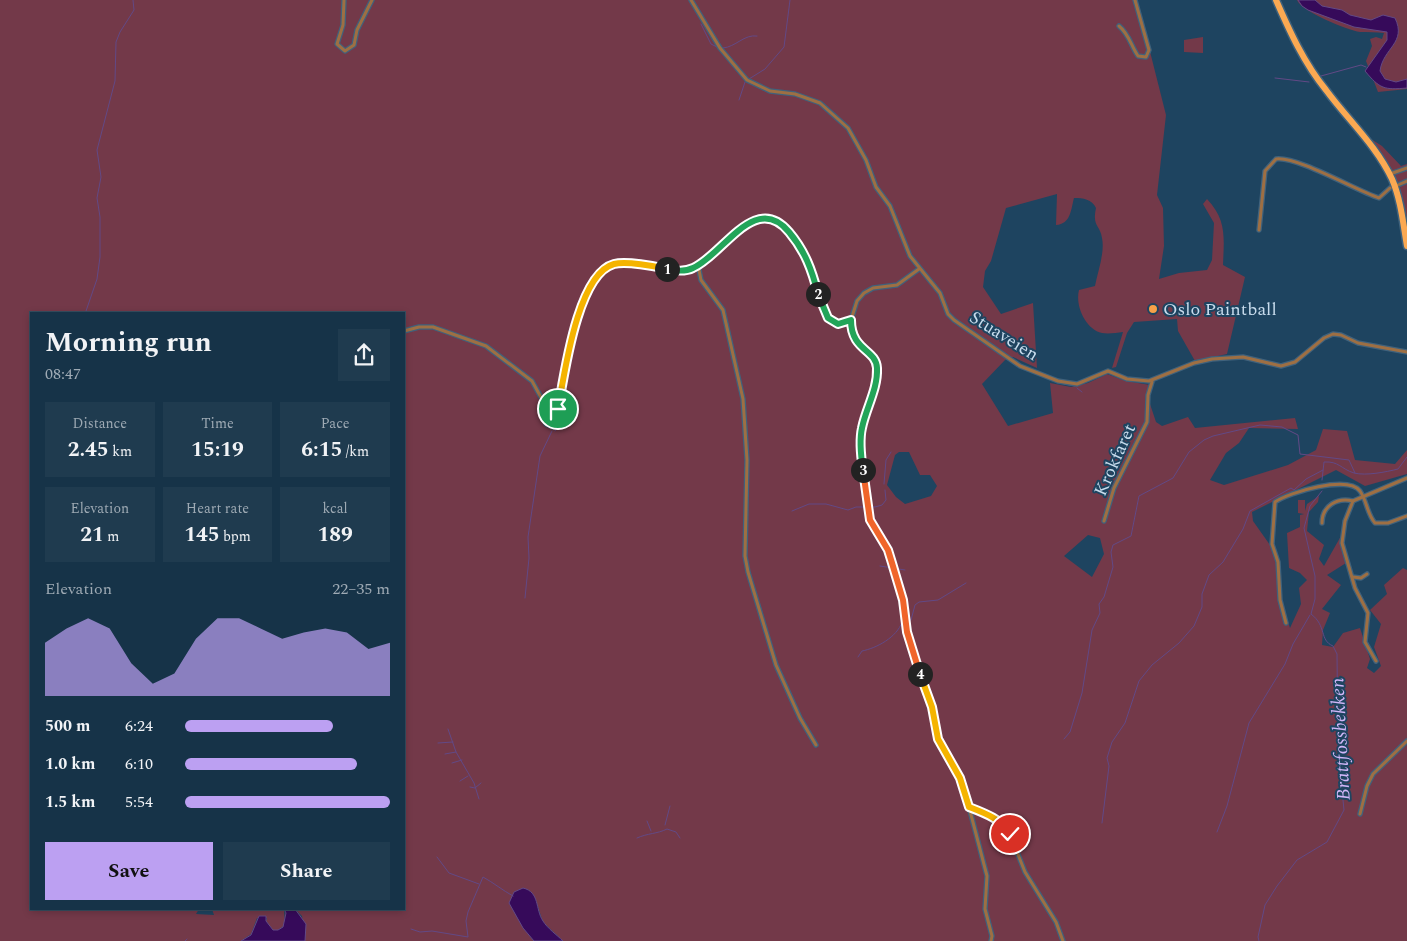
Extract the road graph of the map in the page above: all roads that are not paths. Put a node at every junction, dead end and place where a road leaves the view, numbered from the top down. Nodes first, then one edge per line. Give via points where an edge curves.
1 (344, 0) edge
2 (372, 0) edge
3 (691, 0) edge
4 (1135, 0) edge
5 (1276, 0) edge
6 (1119, 26) dead end
7 (1407, 169) edge
8 (1390, 174) junction
9 (1407, 181) edge
10 (1398, 185) dead end
11 (1390, 188) dead end
12 (1259, 230) dead end
13 (1407, 246) edge
14 (698, 265) junction
15 (919, 269) junction
16 (851, 320) junction
17 (405, 331) edge
18 (1407, 352) edge
19 (1152, 381) junction
20 (1407, 478) edge
21 (1362, 496) junction
22 (1352, 501) junction
23 (1407, 516) edge
24 (1104, 521) dead end
25 (1322, 523) dead end
26 (1367, 574) dead end
27 (1353, 577) junction
28 (1286, 623) dead end
29 (1376, 661) dead end
30 (1407, 741) edge
31 (816, 745) dead end
32 (969, 807) junction
33 (1360, 814) dead end
34 (991, 941) edge
35 (1063, 941) edge

1 - 2 street via 343,25 337,44 345,51 354,45 357,30
3 - 15 street, Stuaveien via 720,48 747,80 770,91 807,96 842,121 866,160 873,180 894,215 905,247
4 - 6 street via 1149,50 1146,57 1138,56
5 - 8 highway via 1311,69
7 - 8 street
8 - 13 highway via 1400,201
9 - 10 street
11 - 12 street via 1379,198 1309,168 1276,159 1265,171
14 - 16 street via 754,220 773,219 786,229 807,258 820,303 828,318 838,324
14 - 17 street via 680,272 652,265 619,264 603,271 590,288 575,324 553,427 546,424 543,401 532,381 486,346 433,327
14 - 31 street via 701,280 723,310 743,399 747,460 745,556 748,572 776,665
15 - 16 street via 897,285 873,288 864,293 857,301
15 - 19 street, Stuaveien via 942,295 948,314 954,320 1020,366 1074,384 1108,371 1132,380
16 - 32 street via 855,339 873,357 877,368 873,398 861,431 866,507 894,569 912,650 932,707 938,739 960,778
18 - 19 street, Stuaveien via 1358,344 1334,334 1288,365 1275,366 1243,357 1212,359
19 - 24 street, Krokfaret via 1147,422 1114,488
20 - 21 street
21 - 22 street
21 - 23 street via 1375,523 1388,523
21 - 28 street via 1355,487 1341,484 1299,490 1274,504 1272,544 1278,562 1280,600
22 - 25 street via 1341,500 1332,504 1324,513
22 - 27 street via 1342,543
26 - 27 street via 1361,578
27 - 29 street via 1368,613 1365,642
30 - 33 street via 1373,774
32 - 34 street via 987,876 985,908
32 - 35 street via 1007,827 1028,879 1053,917

